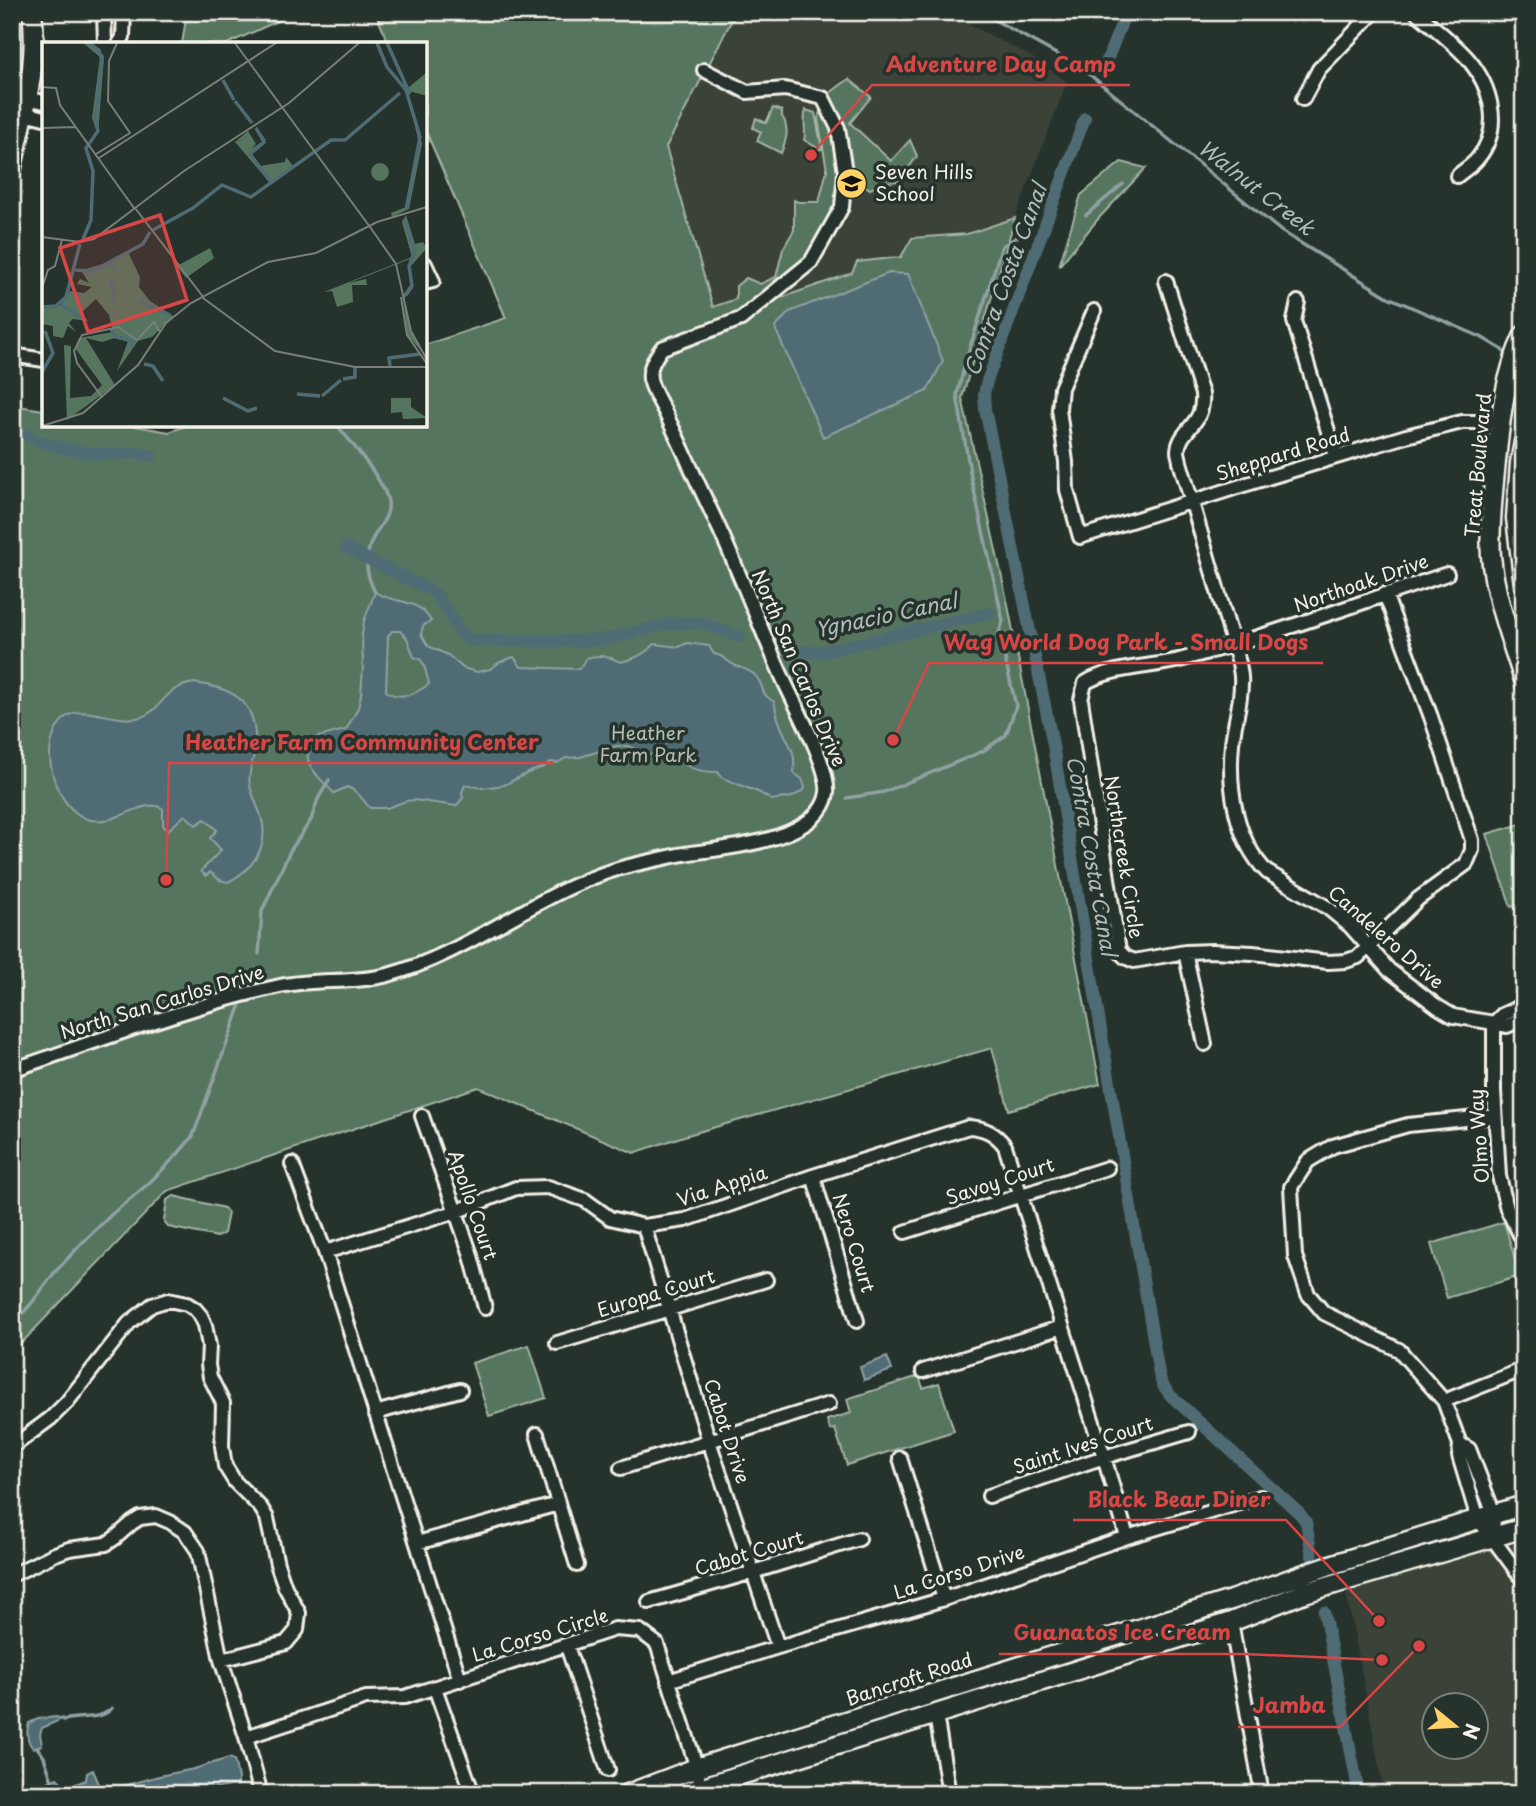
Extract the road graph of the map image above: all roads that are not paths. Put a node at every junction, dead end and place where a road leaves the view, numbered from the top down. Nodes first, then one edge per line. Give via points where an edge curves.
1 (32, 12) edge
2 (104, 12) edge
3 (124, 12) edge
4 (1374, 12) edge
5 (1416, 12) edge
6 (106, 42) edge
7 (120, 42) edge
8 (704, 70) dead end
9 (1303, 99) dead end
10 (26, 111) edge
11 (12, 167) edge
12 (1457, 176) dead end
13 (1166, 281) dead end
14 (1298, 302) dead end
15 (1094, 311) dead end
16 (1521, 342) edge
17 (12, 355) edge
18 (42, 360) edge
19 (1499, 422) junction
20 (1524, 442) edge
21 (1336, 457) junction
22 (1192, 502) junction
23 (1447, 574) dead end
24 (1524, 585) edge
25 (1385, 594) junction
26 (1234, 644) junction
27 (1524, 680) edge
28 (1085, 683) joint
29 (1369, 947) junction
30 (1185, 952) junction
31 (1524, 1004) edge
32 (1524, 1019) edge
33 (1494, 1023) junction
34 (1205, 1044) dead end
35 (12, 1070) edge
36 (422, 1116) dead end
37 (1496, 1116) junction
38 (292, 1164) dead end
39 (1107, 1168) dead end
40 (813, 1176) junction
41 (1020, 1195) junction
42 (455, 1212) junction
43 (644, 1226) junction
44 (905, 1232) dead end
45 (1524, 1243) edge
46 (325, 1252) junction
47 (766, 1280) dead end
48 (485, 1308) dead end
49 (668, 1309) junction
50 (857, 1321) dead end
51 (1062, 1327) junction
52 (557, 1343) dead end
53 (1524, 1369) edge
54 (923, 1371) dead end
55 (460, 1390) dead end
56 (1444, 1401) junction
57 (829, 1404) dead end
58 (375, 1413) junction
59 (1189, 1432) dead end
60 (537, 1434) dead end
61 (709, 1441) junction
62 (12, 1447) edge
63 (1104, 1457) junction
64 (900, 1458) dead end
65 (621, 1468) dead end
66 (989, 1496) dead end
67 (1261, 1497) dead end
68 (558, 1504) junction
69 (1524, 1505) edge
70 (1486, 1517) junction
71 (1524, 1528) edge
72 (1127, 1537) junction
73 (1493, 1538) junction
74 (859, 1539) dead end
75 (417, 1543) junction
76 (577, 1566) dead end
77 (753, 1573) junction
78 (12, 1576) edge
79 (1524, 1581) edge
80 (1259, 1590) junction
81 (944, 1599) junction
82 (649, 1602) dead end
83 (1231, 1622) junction
84 (567, 1646) junction
85 (778, 1647) junction
86 (220, 1660) junction
87 (460, 1680) junction
88 (668, 1681) junction
89 (435, 1688) junction
90 (936, 1715) junction
91 (246, 1737) junction
92 (696, 1768) junction
93 (608, 1770) dead end
94 (701, 1790) edge
95 (947, 1793) edge
96 (261, 1794) edge
97 (473, 1794) edge
98 (628, 1794) edge
99 (680, 1794) edge
100 (1262, 1794) edge

1 - 10 main road via 33,55
2 - 6 street
3 - 7 street
4 - 9 street via 1319,69
5 - 12 street via 1468,59 1488,93 1491,134 1478,159
8 - 35 street, North San Carlos Drive via 747,92 785,89 822,97 838,128 845,172 842,207 811,262 741,319 662,348 649,376 811,739 827,779 823,805 814,818 759,842 677,855 588,878 446,953 387,975 258,990
10 - 11 main road
13 - 22 street, Candelero Drive via 1202,394 1199,417 1178,450
14 - 21 street via 1294,321
15 - 22 street, Sheppard Road via 1061,388 1059,409 1067,490 1080,537
16 - 19 main road, Treat Boulevard via 1508,375
17 - 18 street
19 - 21 street, Sheppard Road via 1462,422
19 - 27 main road, Treat Boulevard via 1491,554 1498,600
20 - 24 main road via 1516,518
21 - 22 street, Sheppard Road
22 - 26 street, Candelero Drive
23 - 25 street, Northoak Drive
25 - 26 street, Northoak Drive
25 - 29 street, Northcreek Circle via 1435,730 1472,850 1466,864 1418,899
26 - 28 street, Northoak Drive via 1180,660 1103,674
26 - 29 street, Candelero Drive via 1242,684 1231,782 1242,835 1267,872 1328,908
28 - 30 street, Northcreek Circle via 1081,700 1119,951 1134,961
29 - 30 street, Northcreek Circle via 1358,957 1328,962 1253,953
29 - 33 street, Candelero Drive via 1389,970 1438,1007 1453,1016
30 - 34 street
31 - 33 street
32 - 33 street, Candelero Drive via 1507,1026
33 - 37 street, Olmo Way
36 - 42 street, Apollo Court
37 - 45 street, Olmo Way via 1503,1195
37 - 56 street via 1408,1125 1333,1146 1308,1161 1291,1187 1295,1256 1308,1294 1324,1314 1399,1349
38 - 46 street
39 - 41 street, Savoy Court
40 - 41 street, Via Appia via 969,1127 999,1137
40 - 43 street, Via Appia via 685,1220
40 - 50 street, Nero Court
41 - 44 street, Savoy Court
41 - 51 street, Via Appia
42 - 43 street, Via Appia via 516,1188 548,1187 585,1200 610,1217
42 - 46 street, Via Appia
42 - 48 street, Apollo Court
43 - 49 street, Cabot Drive
46 - 58 street
47 - 49 street, Europa Court
49 - 52 street, Europa Court
49 - 61 street, Cabot Drive
51 - 54 street
51 - 63 street, Via Appia
53 - 56 street
55 - 58 street
56 - 70 street via 1460,1444 1469,1449
57 - 61 street
58 - 75 street
59 - 63 street, Saint Ives Court
60 - 68 street
61 - 65 street
61 - 77 street, Cabot Drive
62 - 86 street via 67,1402 129,1324 152,1305 168,1300 195,1309 205,1325 208,1365 223,1403 225,1466 267,1518 277,1564 299,1613 297,1630 286,1643
63 - 66 street, Saint Ives Court
63 - 72 street, Via Appia
64 - 81 street
67 - 72 street, La Corso Drive
68 - 75 street
68 - 76 street
69 - 70 main road, Bancroft Road
70 - 73 street
70 - 80 main road, Bancroft Road
71 - 73 main road
72 - 81 street, La Corso Drive
73 - 79 street
73 - 83 main road via 1304,1594
74 - 77 street, Cabot Court
75 - 87 street
77 - 82 street, Cabot Court
77 - 85 street, Cabot Drive
78 - 86 street via 69,1549 106,1544 140,1518 156,1516 170,1521 198,1551
80 - 83 main road via 1231,1610
80 - 92 main road, Bancroft Road
81 - 85 street, La Corso Drive
83 - 90 main road
83 - 100 street
84 - 87 street, La Corso Circle
84 - 88 street, La Corso Circle via 615,1629 640,1632 657,1644
84 - 93 street
85 - 88 street, La Corso Drive
86 - 91 street
87 - 89 street, La Corso Circle
88 - 92 street, La Corso Circle
89 - 91 street via 405,1697 366,1698
89 - 97 street
90 - 94 main road
90 - 95 street
91 - 96 street
92 - 94 street, La Corso Circle
92 - 98 main road, Bancroft Road
94 - 99 main road

